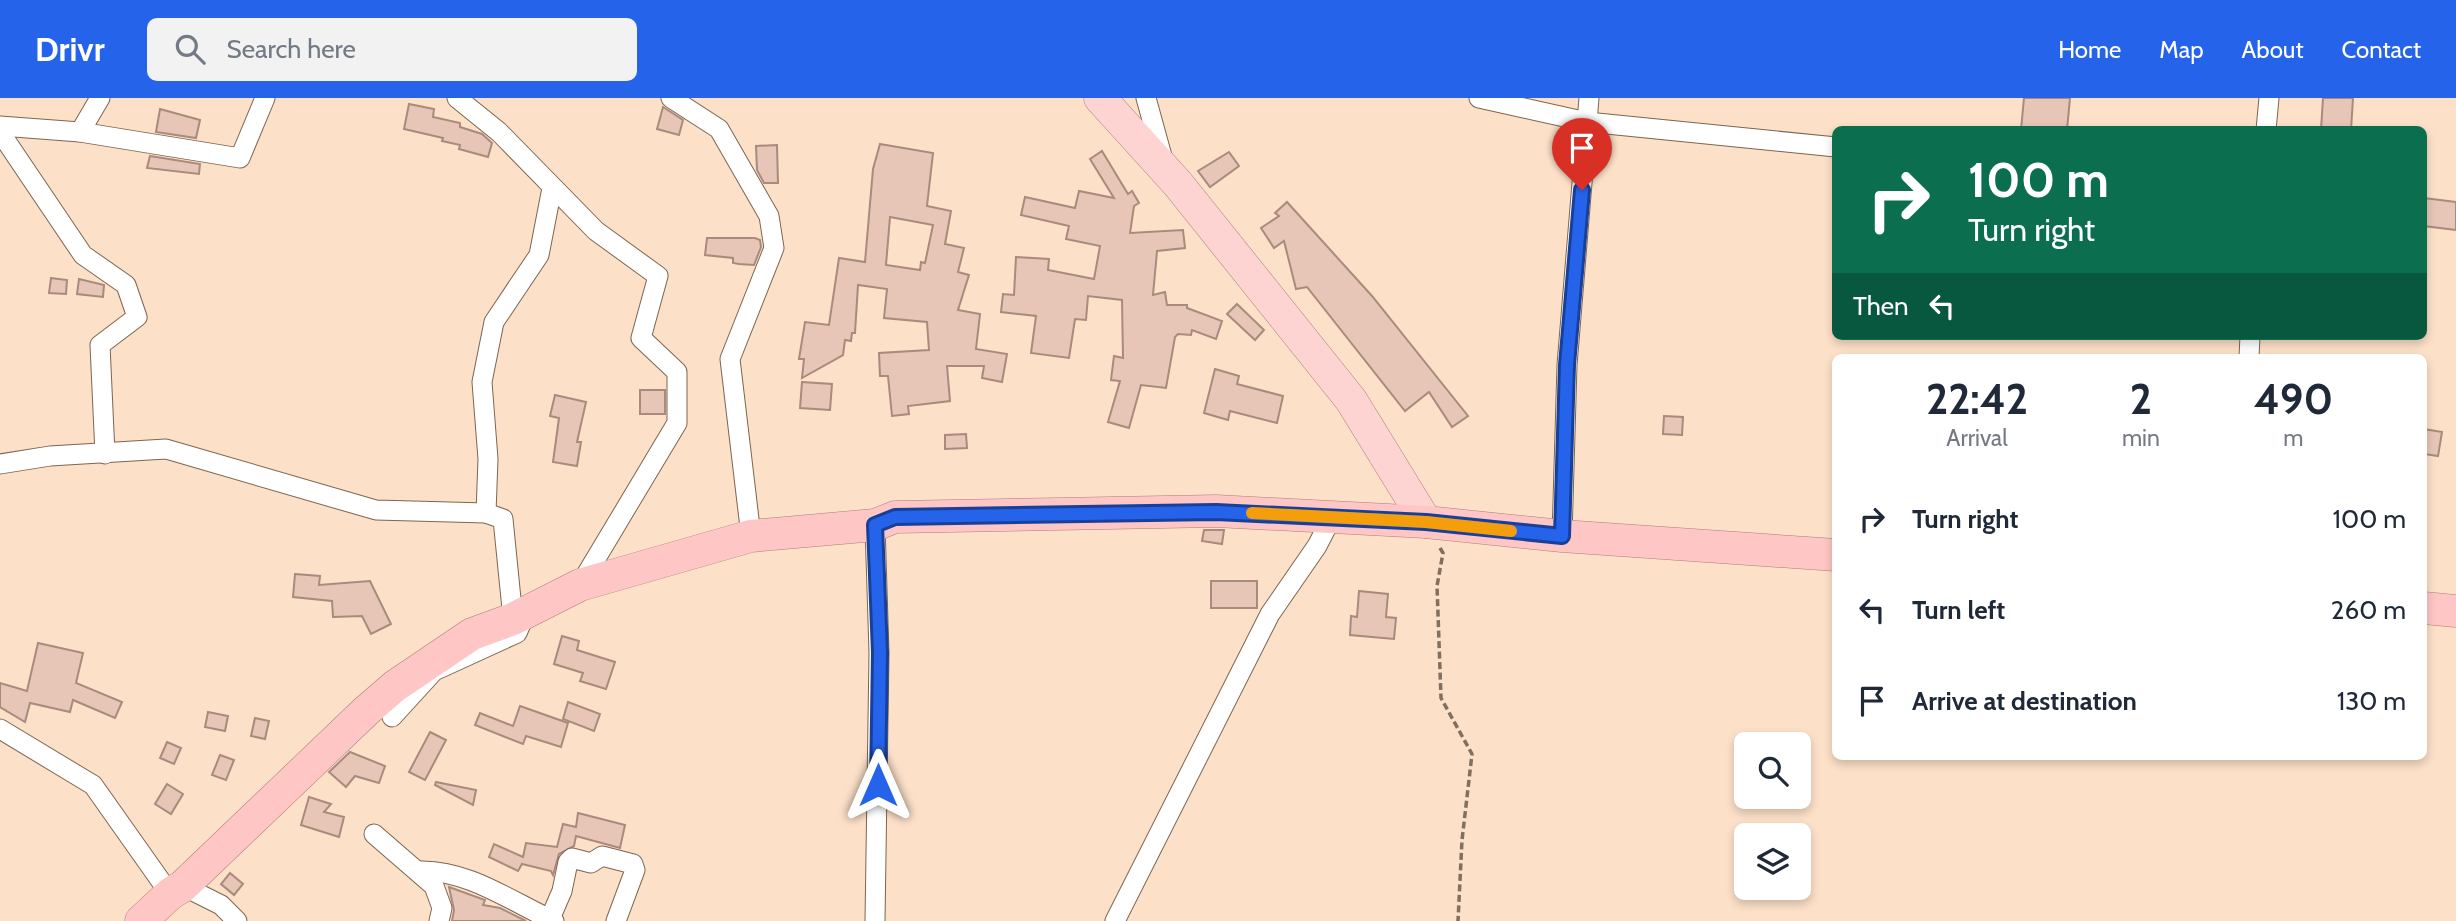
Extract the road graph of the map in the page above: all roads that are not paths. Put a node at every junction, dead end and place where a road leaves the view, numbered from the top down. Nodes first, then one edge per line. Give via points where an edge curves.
1 (100, 98) edge
2 (265, 98) edge
3 (457, 98) edge
4 (671, 98) edge
5 (1100, 98) edge
6 (1146, 98) edge
7 (1479, 98) edge
8 (1589, 98) edge
9 (2269, 98) edge
10 (1587, 122) junction
11 (0, 126) edge
12 (2266, 126) edge
13 (0, 132) edge
14 (80, 132) junction
15 (1832, 147) edge
16 (1178, 184) junction
17 (552, 188) junction
18 (105, 454) junction
19 (0, 464) edge
20 (486, 513) junction
21 (1332, 517) junction
22 (1426, 522) junction
23 (875, 525) junction
24 (751, 536) junction
25 (1562, 536) junction
26 (1832, 555) edge
27 (580, 585) junction
28 (2427, 608) edge
29 (2456, 611) edge
30 (513, 619) junction
31 (392, 717) dead end
32 (0, 729) edge
33 (374, 834) dead end
34 (419, 871) junction
35 (176, 890) junction
36 (550, 920) edge
37 (141, 921) edge
38 (237, 921) edge
39 (439, 921) edge
40 (616, 921) edge
41 (875, 921) edge
42 (1115, 921) edge

1 - 14 street
2 - 14 street via 240,158
3 - 17 street via 499,132
4 - 24 street via 719,129 769,216 774,248 730,359
5 - 16 main road
6 - 16 street via 1157,149
7 - 10 street
8 - 10 street
9 - 12 street
10 - 15 street
10 - 25 street via 1567,365
11 - 14 street
13 - 18 street via 83,255 126,285 137,317 100,345
16 - 22 main road via 1351,400
17 - 20 street via 539,255 494,322 481,382 488,459
17 - 27 street via 596,231 658,276 641,338 677,372 677,423
18 - 19 street
18 - 20 street via 166,449 376,510
20 - 30 street via 503,519
21 - 22 highway
21 - 23 highway via 1216,512 909,516
21 - 42 street via 1270,614
22 - 25 highway
23 - 24 highway
23 - 41 street via 880,653
24 - 27 highway
25 - 26 highway
27 - 30 highway
28 - 29 highway
30 - 31 street via 527,610 517,633 434,671
30 - 35 highway via 472,634 395,686
32 - 35 street via 93,785
33 - 34 street
34 - 36 street via 441,870 514,899
34 - 39 street via 436,890 442,908
35 - 37 highway
35 - 38 street via 221,905
36 - 40 street via 568,862 572,858 591,863 602,856 634,864

